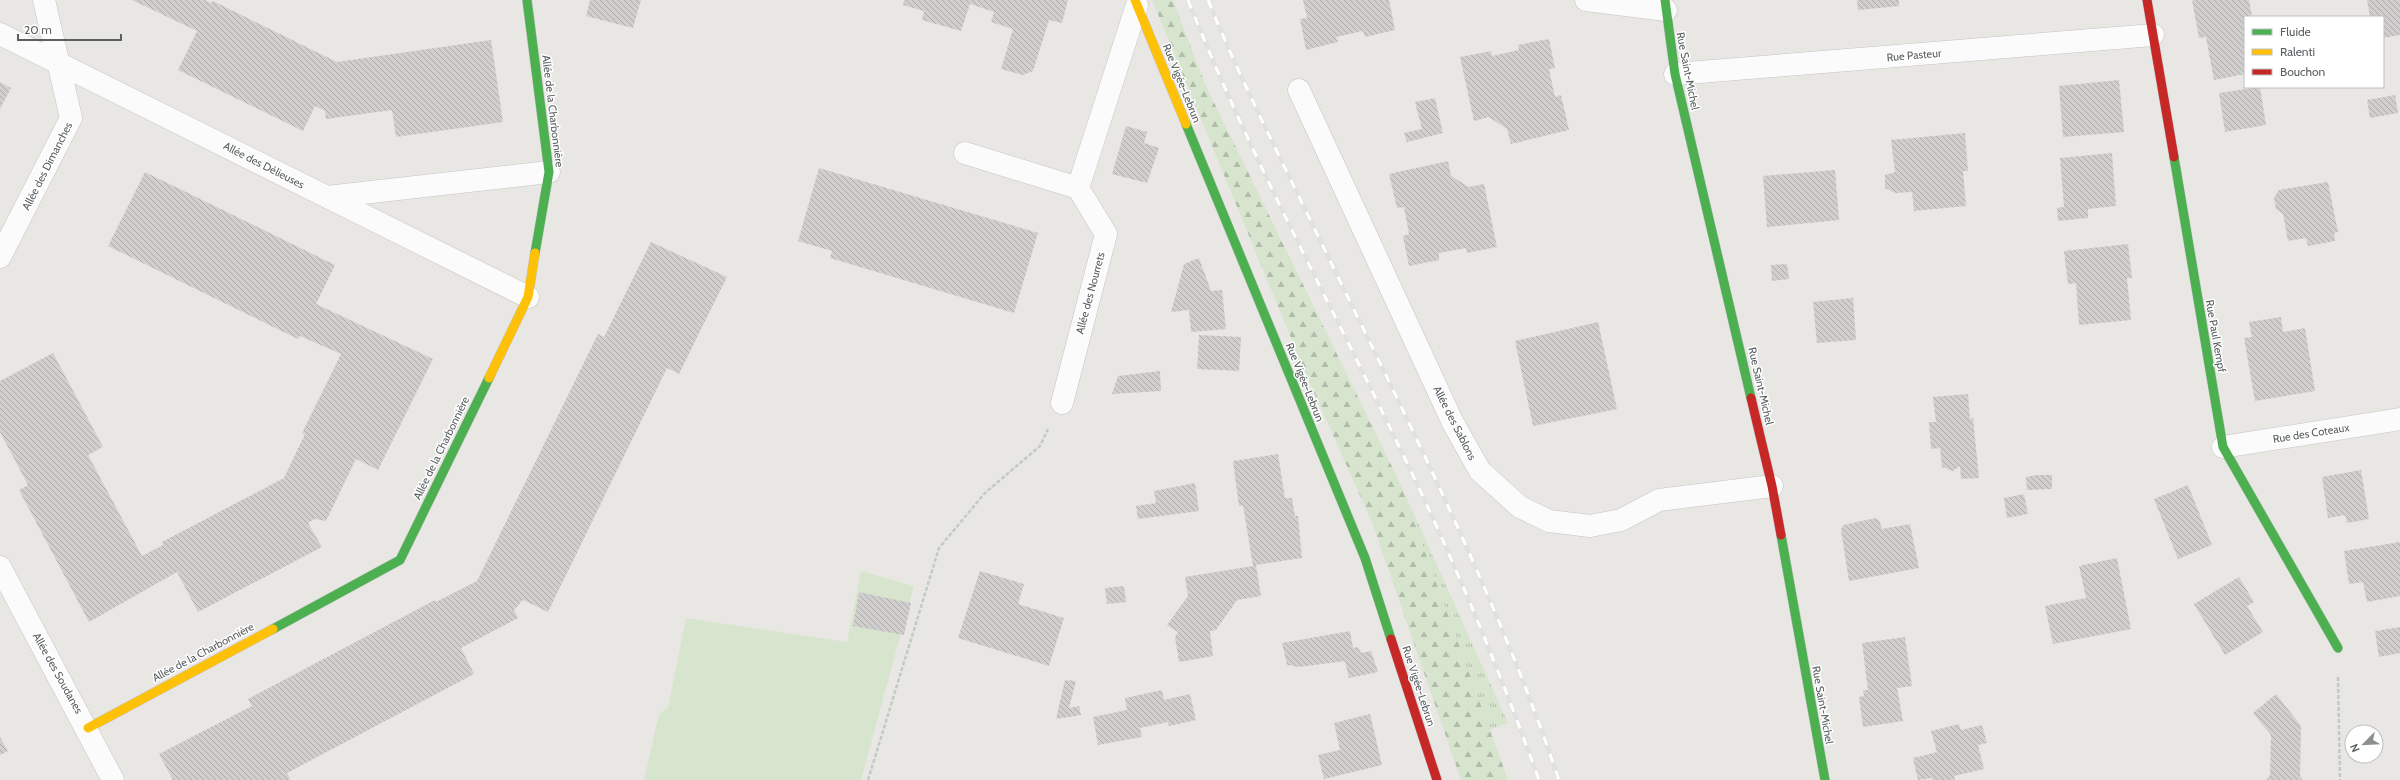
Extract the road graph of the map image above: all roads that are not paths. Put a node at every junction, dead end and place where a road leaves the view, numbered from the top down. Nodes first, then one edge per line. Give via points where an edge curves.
1 (44, 0) edge
2 (527, 0) edge
3 (1586, 0) edge
4 (2147, 0) edge
5 (1136, 2) edge
6 (1666, 5) edge
7 (0, 34) edge
8 (2153, 35) junction
9 (59, 63) junction
10 (1675, 74) junction
11 (1299, 90) dead end
12 (965, 154) dead end
13 (549, 172) junction
14 (1078, 188) junction
15 (327, 197) junction
16 (0, 257) edge
17 (528, 297) junction
18 (1062, 404) road end
19 (2400, 419) edge
20 (2223, 447) junction
21 (1772, 486) junction
22 (0, 567) edge
23 (2338, 648) road end
24 (88, 728) junction
25 (113, 780) edge
26 (1437, 780) edge
27 (1825, 780) edge

1 - 9 street, Allée des Dimanches
2 - 13 street, Allée de la Charbonnière
3 - 6 street
4 - 8 street, Rue Paul Kempf
5 - 14 street
5 - 26 street, Rue Vigée-Lebrun via 1365,558
6 - 10 street, Rue Saint-Michel
7 - 9 street, Allée des Délieuses
8 - 10 street, Rue Pasteur
8 - 20 street, Rue Paul Kempf
9 - 15 street, Allée des Délieuses
9 - 16 street, Allée des Dimanches via 71,118
10 - 21 street, Rue Saint-Michel
11 - 21 street, Allée des Sablons via 1453,423 1480,471 1520,507 1549,520 1590,526 1621,520 1659,500
12 - 14 street
13 - 15 street
13 - 17 street, Allée de la Charbonnière
14 - 18 street, Allée des Nourrets via 1106,234
15 - 17 street, Allée des Délieuses
17 - 24 street, Allée de la Charbonnière via 400,560
19 - 20 street, Rue des Coteaux
20 - 23 street, Rue Paul Kempf
21 - 27 street, Rue Saint-Michel
22 - 24 street, Allée des Soudanes
24 - 25 street, Allée des Soudanes

